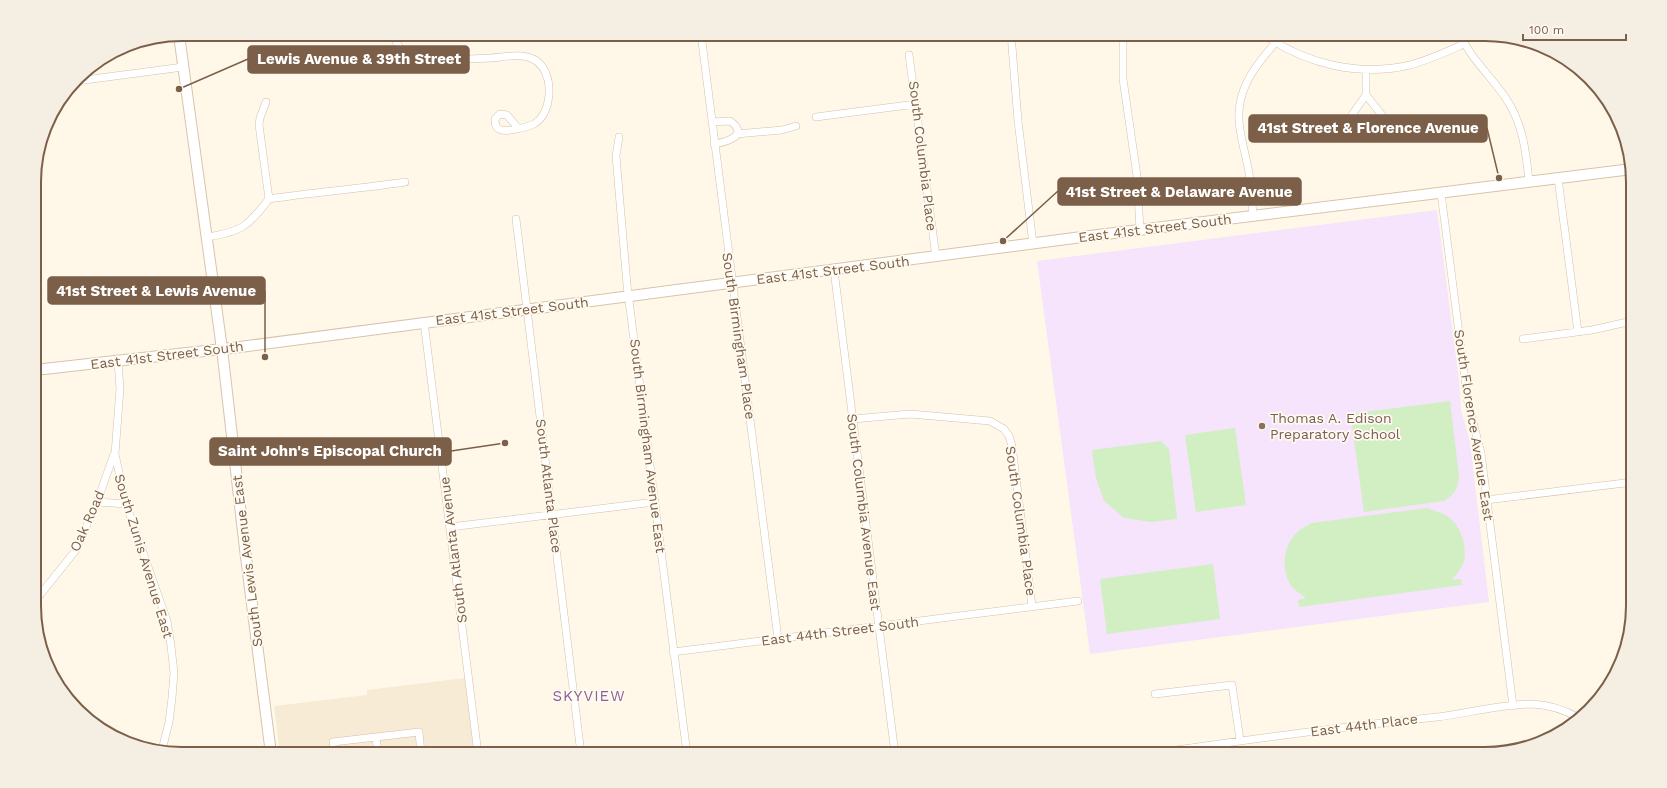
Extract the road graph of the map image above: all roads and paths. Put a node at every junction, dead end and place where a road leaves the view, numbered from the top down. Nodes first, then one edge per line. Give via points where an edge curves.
1 (180, 41) edge
2 (396, 41) edge
3 (701, 41) edge
4 (1012, 41) edge
5 (1123, 41) edge
6 (1272, 41) edge
7 (1463, 41) edge
8 (1275, 43) junction
9 (1464, 44) junction
10 (909, 55) dead end
11 (183, 67) junction
12 (1366, 70) junction
13 (84, 80) edge
14 (1366, 95) junction
15 (266, 102) dead end
16 (916, 104) junction
17 (816, 117) dead end
18 (712, 122) junction
19 (796, 126) dead end
20 (518, 128) dead end
21 (737, 134) junction
22 (619, 137) dead end
23 (714, 144) junction
24 (1626, 170) edge
25 (1558, 178) junction
26 (405, 182) dead end
27 (1530, 182) junction
28 (1441, 193) junction
29 (269, 199) junction
30 (1253, 216) junction
31 (516, 219) dead end
32 (1140, 230) junction
33 (207, 237) junction
34 (1033, 244) junction
35 (936, 257) junction
36 (834, 270) junction
37 (732, 283) junction
38 (629, 296) junction
39 (527, 309) junction
40 (424, 322) junction
41 (1626, 322) edge
42 (1578, 332) junction
43 (1523, 339) dead end
44 (222, 349) junction
45 (118, 361) junction
46 (41, 369) edge
47 (853, 419) junction
48 (114, 454) junction
49 (1626, 483) edge
50 (1486, 500) junction
51 (97, 502) junction
52 (655, 502) junction
53 (126, 504) junction
54 (552, 515) junction
55 (450, 527) junction
56 (41, 594) edge
57 (1078, 601) dead end
58 (1032, 606) junction
59 (879, 627) junction
60 (778, 638) junction
61 (674, 652) junction
62 (1155, 694) dead end
63 (1513, 706) junction
64 (1574, 716) edge
65 (376, 737) junction
66 (1240, 740) junction
67 (163, 746) edge
68 (269, 747) edge
69 (334, 747) edge
70 (377, 747) edge
71 (421, 747) edge
72 (477, 747) edge
73 (580, 747) edge
74 (686, 747) edge
75 (894, 747) edge
76 (1194, 747) edge

1 - 11 main road, South Lewis Avenue East
2 - 20 street via 403,51 423,58 481,59 522,55 534,59 546,74 549,87 546,108 535,124
3 - 18 street, South Birmingham Place
4 - 34 street via 1018,121
5 - 32 street via 1123,79 1137,176
6 - 8 street
7 - 9 street
8 - 12 street via 1320,62
8 - 30 street via 1252,72 1240,102 1238,116 1249,173
9 - 12 street via 1410,65
9 - 27 street via 1513,111 1522,134
10 - 16 street, South Columbia Place
11 - 13 street
11 - 33 main road, South Lewis Avenue East
12 - 14 street
14 - 14 street via 1349,119 1353,132 1374,132 1382,125 1382,115
15 - 29 street via 259,125
16 - 17 street
16 - 35 street, South Columbia Place
18 - 21 street via 730,121 736,127
18 - 23 street, South Birmingham Place
19 - 21 street via 782,130
21 - 23 street via 732,140
22 - 38 street, South Birmingham Avenue East via 616,156
23 - 37 street, South Birmingham Place
24 - 25 main road, East 41st Street South
25 - 27 main road, East 41st Street South
25 - 42 street
26 - 29 street
27 - 28 main road, East 41st Street South
28 - 30 main road, East 41st Street South
28 - 50 street, South Florence Avenue East via 1468,403 1481,452
29 - 33 street via 251,221 238,230
30 - 32 main road, East 41st Street South
31 - 39 street, South Atlanta Place
32 - 34 main road, East 41st Street South
33 - 44 main road, South Lewis Avenue East
34 - 35 main road, East 41st Street South
35 - 36 main road, East 41st Street South
36 - 37 main road, East 41st Street South
36 - 47 street, South Columbia Avenue East
37 - 38 main road, East 41st Street South
37 - 60 street, South Birmingham Place
38 - 39 main road, East 41st Street South
38 - 52 street, South Birmingham Avenue East
39 - 40 main road, East 41st Street South
39 - 54 street, South Atlanta Place
40 - 44 main road, East 41st Street South
40 - 55 street, South Atlanta Avenue
41 - 42 street
42 - 43 street
44 - 45 main road, East 41st Street South
44 - 68 main road, South Lewis Avenue East
45 - 46 main road, East 41st Street South
45 - 48 street, South Zunis Avenue East via 120,389
47 - 58 street, South Columbia Place via 910,414 990,421 1004,429 1012,446
47 - 59 street, South Columbia Avenue East
48 - 51 street, Oak Road
48 - 53 street, South Zunis Avenue East
49 - 50 street
50 - 63 street, South Florence Avenue East
51 - 53 street
51 - 56 street, Oak Road via 76,550
52 - 54 street
52 - 61 street, South Birmingham Avenue East
53 - 67 street, South Zunis Avenue East via 167,621 172,646 172,698
54 - 55 street
54 - 73 street, South Atlanta Place
55 - 72 street, South Atlanta Avenue
57 - 58 street, East 44th Street South
58 - 59 street, East 44th Street South
59 - 60 street, East 44th Street South
59 - 75 street, South Columbia Avenue East
60 - 61 street, East 44th Street South
61 - 74 street, South Birmingham Avenue East
62 - 66 street via 1232,686
63 - 64 street, East 44th Place via 1535,704
63 - 66 street, East 44th Place
65 - 69 street via 333,742
65 - 70 street
65 - 71 street via 419,732
66 - 76 street, East 44th Place

